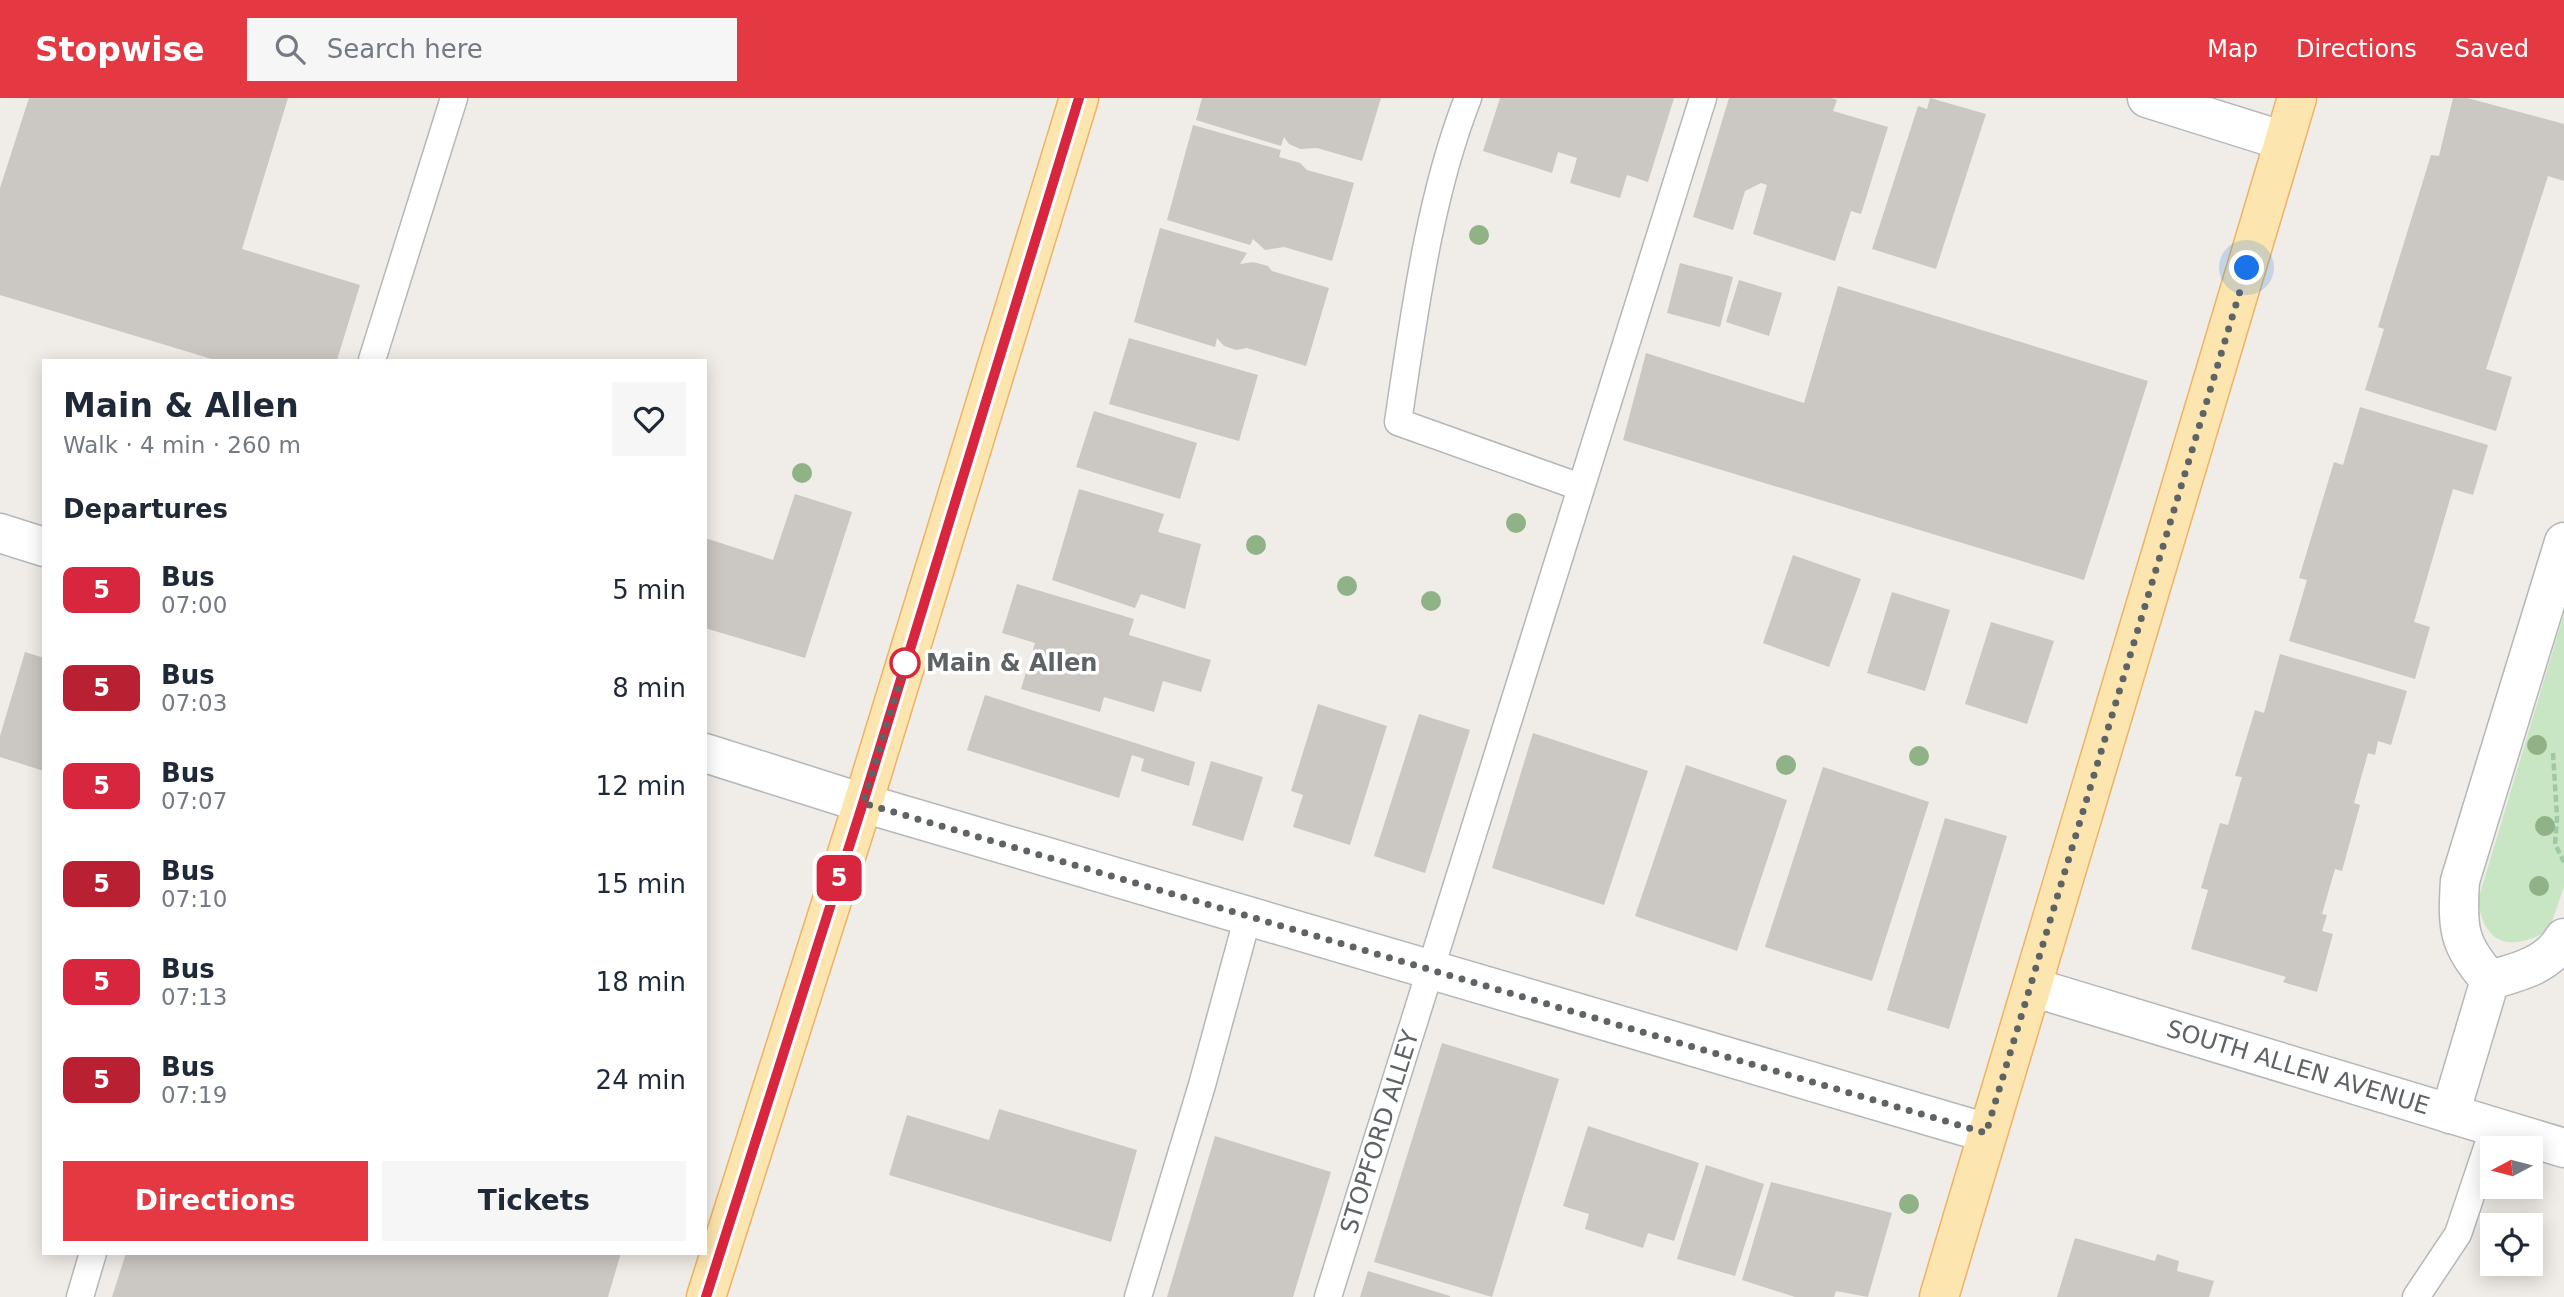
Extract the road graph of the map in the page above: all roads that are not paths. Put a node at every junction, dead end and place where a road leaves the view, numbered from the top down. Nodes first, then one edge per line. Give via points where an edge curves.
1 (454, 98) edge
2 (1079, 98) edge
3 (1468, 98) edge
4 (1703, 98) edge
5 (2147, 98) edge
6 (2297, 98) edge
7 (2284, 141) junction
8 (372, 359) edge
9 (1580, 487) junction
10 (0, 533) edge
11 (2564, 542) edge
12 (42, 546) edge
13 (707, 754) edge
14 (863, 803) junction
15 (1248, 916) junction
16 (2564, 938) edge
17 (1429, 967) junction
18 (2490, 980) junction
19 (2032, 987) junction
20 (2450, 1114) junction
21 (2494, 1127) junction
22 (1986, 1133) junction
23 (2564, 1148) edge
24 (92, 1255) edge
25 (80, 1297) edge
26 (706, 1297) edge
27 (1138, 1297) edge
28 (1328, 1297) edge
29 (1940, 1297) edge
30 (2416, 1297) edge

1 - 8 lane
2 - 14 main road
3 - 9 lane via 1455,130 1418,289 1398,422
4 - 9 lane, STOPFORD ALLEY
5 - 7 street
6 - 7 main road
7 - 19 main road
9 - 17 lane, STOPFORD ALLEY
10 - 12 street
11 - 18 street via 2460,881 2461,940
13 - 14 street
14 - 15 street
14 - 26 main road
15 - 17 street
15 - 27 lane
16 - 18 street via 2554,954 2525,970
17 - 22 street
17 - 28 lane, STOPFORD ALLEY
18 - 20 street
19 - 20 street, SOUTH ALLEN AVENUE
19 - 22 main road
20 - 21 street, SOUTH ALLEN AVENUE
21 - 23 street, SOUTH ALLEN AVENUE
21 - 30 lane via 2458,1234
22 - 29 main road
24 - 25 lane

